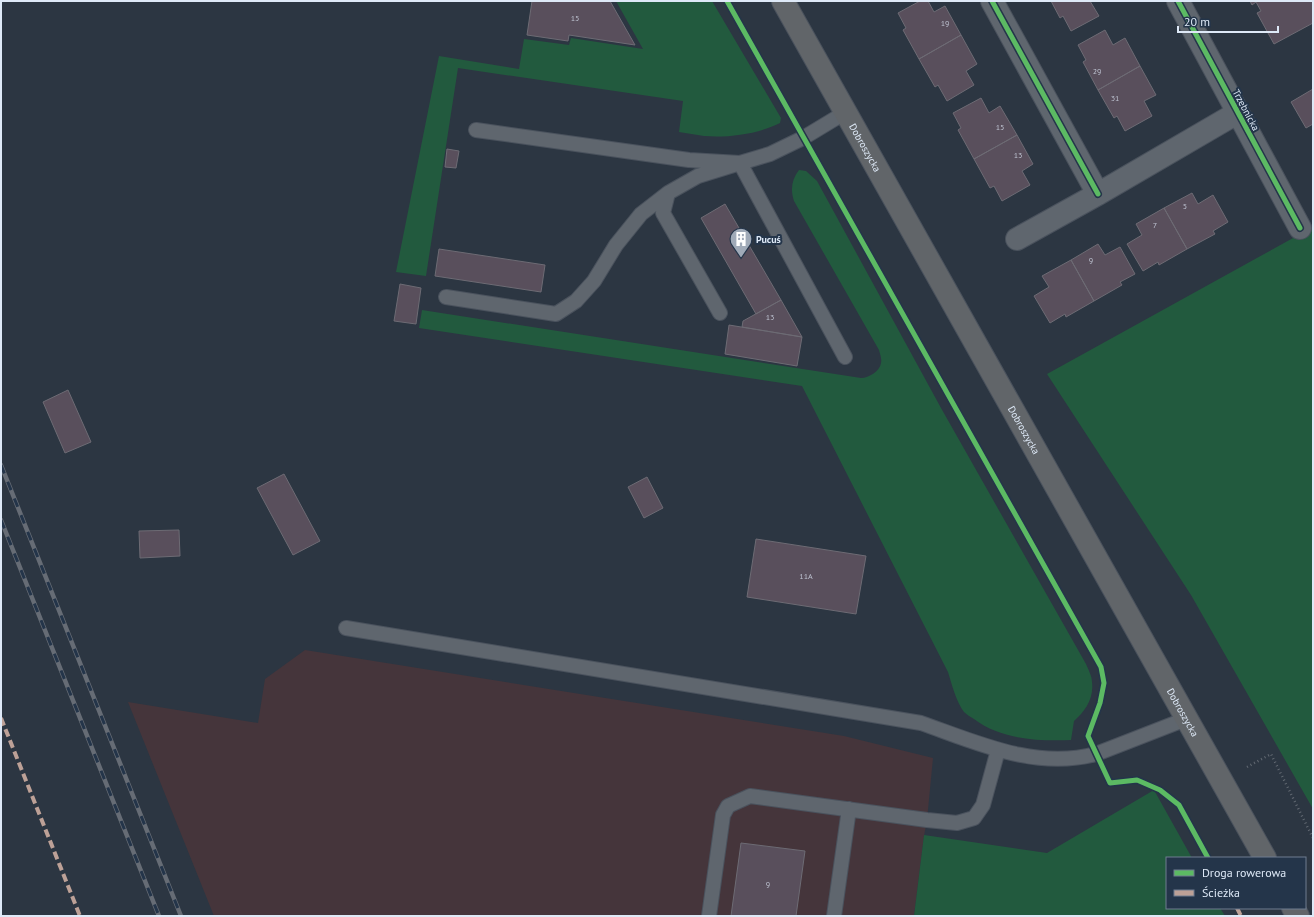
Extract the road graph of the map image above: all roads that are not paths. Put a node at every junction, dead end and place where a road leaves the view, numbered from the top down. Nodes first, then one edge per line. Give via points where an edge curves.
1 (783, 1) edge
2 (992, 1) edge
3 (1178, 1) edge
4 (846, 112) junction
5 (1237, 112) junction
6 (476, 130) dead end
7 (740, 162) junction
8 (668, 194) junction
9 (1098, 194) junction
10 (1300, 228) dead end
11 (1017, 239) dead end
12 (446, 297) dead end
13 (720, 313) dead end
14 (844, 357) dead end
15 (346, 628) dead end
16 (1186, 719) junction
17 (998, 750) junction
18 (849, 809) junction
19 (1264, 857) edge
20 (709, 916) edge
21 (834, 916) edge

1 - 4 main road, Dobroszycka
2 - 9 street
3 - 5 street, Trzebnicka
4 - 7 lane via 770,154
4 - 16 main road, Dobroszycka
5 - 9 street, Trzebnicka
5 - 10 street, Trzebnicka
6 - 7 lane via 689,160
7 - 8 lane via 698,176
7 - 14 lane
8 - 12 lane via 641,214 616,245 594,281 576,301 556,314
8 - 13 lane via 663,213
9 - 11 street, Trzebnicka
15 - 17 lane via 920,723
16 - 17 lane via 1086,757 1038,759
16 - 19 main road, Dobroszycka
17 - 18 lane via 983,805 974,818 957,822 927,820
18 - 20 lane via 750,796 728,806 722,815
18 - 21 lane

